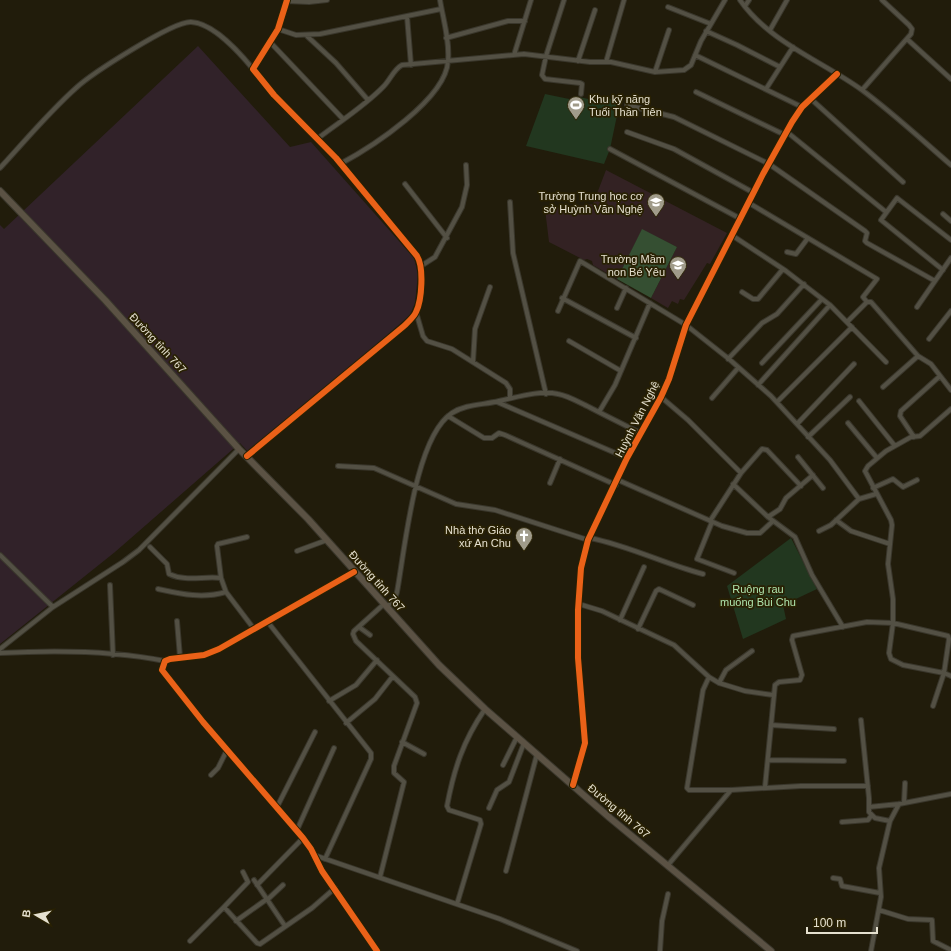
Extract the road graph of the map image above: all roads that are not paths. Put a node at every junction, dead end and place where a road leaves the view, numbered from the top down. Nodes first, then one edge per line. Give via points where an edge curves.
1 (286, 0) edge
2 (327, 0) edge
3 (440, 0) edge
4 (531, 0) edge
5 (564, 0) edge
6 (624, 0) edge
7 (725, 0) edge
8 (740, 0) edge
9 (749, 0) edge
10 (787, 0) edge
11 (882, 0) edge
12 (745, 6) junction
13 (668, 7) dead end
14 (441, 9) junction
15 (595, 10) dead end
16 (407, 16) junction
17 (525, 21) junction
18 (711, 24) junction
19 (278, 29) junction
20 (669, 30) dead end
21 (770, 30) junction
22 (706, 31) junction
23 (307, 36) junction
24 (446, 38) junction
25 (907, 39) junction
26 (270, 42) junction
27 (793, 47) junction
28 (514, 55) junction
29 (695, 55) junction
30 (546, 56) junction
31 (578, 60) junction
32 (448, 61) junction
33 (606, 62) junction
34 (411, 64) junction
35 (780, 68) junction
36 (253, 69) junction
37 (656, 72) junction
38 (837, 74) junction
39 (951, 79) edge
40 (766, 89) junction
41 (862, 90) junction
42 (696, 92) dead end
43 (581, 94) dead end
44 (811, 99) junction
45 (368, 100) junction
46 (627, 105) dead end
47 (802, 107) junction
48 (343, 119) junction
49 (627, 132) dead end
50 (786, 134) junction
51 (317, 139) junction
52 (610, 149) dead end
53 (340, 164) junction
54 (768, 164) junction
55 (466, 165) dead end
56 (951, 165) edge
57 (0, 168) edge
58 (903, 182) dead end
59 (406, 184) dead end
60 (0, 191) edge
61 (754, 193) junction
62 (510, 202) dead end
63 (749, 203) junction
64 (886, 212) junction
65 (943, 214) dead end
66 (741, 219) junction
67 (951, 220) edge
68 (733, 236) junction
69 (446, 238) junction
70 (808, 238) junction
71 (951, 240) edge
72 (787, 252) dead end
73 (951, 258) edge
74 (421, 266) junction
75 (783, 269) junction
76 (943, 270) junction
77 (935, 281) junction
78 (804, 284) junction
79 (490, 287) dead end
80 (626, 288) junction
81 (742, 292) dead end
82 (562, 298) junction
83 (822, 299) junction
84 (867, 302) junction
85 (650, 303) junction
86 (830, 305) junction
87 (917, 306) dead end
88 (617, 308) dead end
89 (558, 311) dead end
90 (951, 311) edge
91 (416, 312) junction
92 (847, 322) junction
93 (686, 325) junction
94 (852, 327) junction
95 (636, 338) junction
96 (929, 339) dead end
97 (568, 341) dead end
98 (918, 356) junction
99 (728, 359) junction
100 (472, 362) junction
101 (886, 362) dead end
102 (762, 363) dead end
103 (854, 364) dead end
104 (738, 368) junction
105 (621, 370) junction
106 (940, 376) junction
107 (758, 385) junction
108 (883, 387) dead end
109 (951, 390) edge
110 (546, 394) junction
111 (661, 397) junction
112 (850, 397) dead end
113 (510, 398) junction
114 (712, 398) dead end
115 (859, 401) dead end
116 (497, 402) junction
117 (777, 402) junction
118 (951, 409) edge
119 (599, 412) junction
120 (448, 416) junction
121 (848, 423) dead end
122 (797, 424) junction
123 (640, 433) junction
124 (808, 436) junction
125 (914, 437) junction
126 (895, 446) junction
127 (239, 449) junction
128 (247, 456) junction
129 (798, 457) dead end
130 (627, 458) junction
131 (877, 458) junction
132 (560, 459) junction
133 (338, 466) dead end
134 (741, 473) junction
135 (813, 475) junction
136 (917, 480) dead end
137 (550, 483) dead end
138 (617, 483) junction
139 (734, 484) junction
140 (801, 486) junction
141 (416, 487) junction
142 (823, 488) dead end
143 (873, 488) junction
144 (876, 494) junction
145 (859, 499) junction
146 (768, 517) junction
147 (836, 520) junction
148 (773, 521) junction
149 (711, 522) junction
150 (819, 531) dead end
151 (247, 537) dead end
152 (589, 539) junction
153 (327, 540) junction
154 (890, 544) junction
155 (150, 547) dead end
156 (297, 552) dead end
157 (0, 555) edge
158 (644, 567) dead end
159 (354, 572) junction
160 (734, 573) dead end
161 (703, 574) dead end
162 (221, 578) junction
163 (110, 585) dead end
164 (158, 589) dead end
165 (226, 592) junction
166 (579, 604) junction
167 (385, 605) junction
168 (693, 606) dead end
169 (53, 607) junction
170 (620, 620) junction
171 (178, 621) dead end
172 (267, 621) junction
173 (893, 623) junction
174 (359, 627) junction
175 (843, 627) junction
176 (254, 628) junction
177 (638, 628) junction
178 (370, 635) dead end
179 (0, 650) edge
180 (752, 651) dead end
181 (0, 653) edge
182 (112, 654) junction
183 (180, 657) junction
184 (377, 660) junction
185 (165, 661) junction
186 (944, 673) junction
187 (393, 676) junction
188 (951, 676) edge
189 (709, 677) junction
190 (719, 683) junction
191 (773, 695) junction
192 (329, 701) junction
193 (933, 706) dead end
194 (485, 709) junction
195 (861, 720) dead end
196 (346, 722) junction
197 (771, 725) junction
198 (834, 730) dead end
199 (315, 732) dead end
200 (517, 737) junction
201 (402, 742) junction
202 (524, 743) junction
203 (334, 748) dead end
204 (227, 750) junction
205 (424, 754) dead end
206 (537, 754) junction
207 (768, 760) junction
208 (844, 760) dead end
209 (503, 765) dead end
210 (211, 775) dead end
211 (905, 783) dead end
212 (573, 785) junction
213 (868, 786) junction
214 (765, 787) junction
215 (731, 790) junction
216 (951, 794) edge
217 (904, 803) junction
218 (899, 804) junction
219 (869, 807) junction
220 (277, 808) junction
221 (489, 808) dead end
222 (871, 816) junction
223 (890, 821) junction
224 (842, 822) dead end
225 (297, 830) junction
226 (303, 838) junction
227 (314, 854) junction
228 (325, 859) junction
229 (668, 865) junction
230 (506, 871) dead end
231 (243, 872) dead end
232 (380, 877) junction
233 (833, 878) dead end
234 (254, 880) dead end
235 (257, 885) junction
236 (283, 885) dead end
237 (335, 888) junction
238 (880, 893) junction
239 (668, 894) dead end
240 (267, 899) junction
241 (457, 904) junction
242 (224, 907) junction
243 (879, 910) junction
244 (236, 921) junction
245 (285, 926) junction
246 (190, 941) dead end
247 (951, 950) edge
248 (377, 951) edge
249 (577, 951) edge
250 (660, 951) edge
251 (771, 951) edge
252 (871, 951) edge

1 - 2 street
1 - 19 street
3 - 14 street
4 - 17 street
5 - 30 street
6 - 33 street
7 - 18 street
8 - 12 street
9 - 12 street
10 - 21 street
11 - 25 street via 912,29
12 - 21 street
13 - 18 street
14 - 16 street
14 - 24 street
15 - 31 street
16 - 23 street
16 - 34 street
17 - 24 street via 508,21
17 - 28 street
18 - 22 street
19 - 23 street
19 - 26 street
20 - 37 street
21 - 27 street
22 - 29 street
22 - 35 street
23 - 45 street via 336,63
24 - 32 street
25 - 39 street
25 - 41 street
26 - 36 street
26 - 48 street
27 - 35 street
27 - 38 street
28 - 30 street
28 - 32 street
29 - 37 street via 684,70
29 - 40 street
30 - 31 street
30 - 43 street via 542,78 580,83
31 - 33 street
32 - 34 street
32 - 53 street via 441,82 422,106 370,147
33 - 37 street
34 - 45 street via 399,67 390,80
35 - 40 street
36 - 51 street
36 - 57 street via 230,42 190,22 178,25 155,35 79,85
38 - 41 street
38 - 44 street, Huỳnh Văn Nghệ
40 - 47 street
41 - 56 street
42 - 50 street
44 - 47 street, Huỳnh Văn Nghệ
44 - 58 street
45 - 48 street
46 - 54 street via 674,117
47 - 50 street, Huỳnh Văn Nghệ
48 - 51 street
49 - 61 street via 674,149
50 - 54 street, Huỳnh Văn Nghệ
50 - 64 street
51 - 53 street
52 - 66 street
53 - 74 street via 417,256
54 - 61 street, Huỳnh Văn Nghệ
54 - 77 street via 865,231 867,243
55 - 69 street via 467,183 463,205
59 - 69 street
60 - 127 main road, Đường tỉnh 767 via 105,300
61 - 63 street, Huỳnh Văn Nghệ
62 - 110 street via 513,253
63 - 66 street, Huỳnh Văn Nghệ
63 - 70 street
64 - 71 street via 895,200 899,199
64 - 76 street via 882,222
65 - 67 street
66 - 68 street, Huỳnh Văn Nghệ
68 - 75 street
68 - 93 street, Huỳnh Văn Nghệ
69 - 74 street via 435,257
70 - 72 street via 796,254
70 - 84 street via 877,279 863,297
73 - 76 street
74 - 91 street via 420,300
75 - 78 street
75 - 81 street via 758,299 753,299
76 - 77 street
77 - 87 street
78 - 83 street
78 - 99 street
79 - 100 street via 475,329
80 - 82 street via 580,261
80 - 85 street
80 - 88 street
82 - 89 street
82 - 95 street
83 - 86 street
83 - 102 street
84 - 92 street
84 - 98 street via 874,304
85 - 93 street
85 - 95 street
86 - 92 street
86 - 107 street
90 - 96 street
91 - 100 street via 427,341 452,349
91 - 128 street via 404,326
92 - 94 street
93 - 99 street
93 - 111 street, Huỳnh Văn Nghệ
94 - 101 street
94 - 117 street
95 - 105 street
97 - 105 street
98 - 106 street via 931,364
98 - 108 street
99 - 104 street
100 - 113 street via 506,383 510,389
103 - 122 street
104 - 107 street
104 - 114 street
105 - 119 street
106 - 109 street
106 - 125 street via 901,411 900,416
107 - 117 street
110 - 113 street
110 - 119 street via 562,395
111 - 123 street, Huỳnh Văn Nghệ
111 - 134 street
112 - 124 street
113 - 116 street
115 - 126 street
116 - 120 street via 473,405
116 - 130 street
117 - 122 street
118 - 125 street via 920,436
119 - 123 street
120 - 132 street via 484,438 492,438 499,433
120 - 141 street via 425,452
121 - 131 street
122 - 124 street
123 - 130 street, Huỳnh Văn Nghệ
124 - 145 street
125 - 126 street
126 - 131 street
127 - 128 main road, Đường tỉnh 767
127 - 169 street via 139,550
128 - 153 main road, Đường tỉnh 767
129 - 135 street
130 - 138 street, Huỳnh Văn Nghệ
131 - 143 street via 865,471
132 - 137 street
132 - 138 street
133 - 141 street via 374,468
134 - 139 street
134 - 140 street via 762,449 765,449
135 - 140 street
135 - 142 street
136 - 143 street via 902,487 895,480 889,479
138 - 149 street
138 - 152 street, Huỳnh Văn Nghệ
139 - 146 street
139 - 149 street
140 - 146 street via 786,498 780,509
141 - 152 street via 456,504 495,510
141 - 167 street via 397,592 395,598
143 - 144 street
144 - 145 street
144 - 154 street via 891,520
145 - 147 street
146 - 148 street
147 - 150 street
147 - 154 street via 850,531
148 - 149 street via 764,531 754,534
148 - 175 street via 795,537 812,575
149 - 160 street via 697,559
151 - 162 street via 217,545
152 - 161 street via 626,546
152 - 166 street, Huỳnh Văn Nghệ via 581,568
153 - 156 street
153 - 159 main road, Đường tỉnh 767
154 - 173 street via 888,564 893,599
155 - 162 street via 167,564 169,574 173,576 189,579
157 - 169 street
158 - 170 street
159 - 167 main road, Đường tỉnh 767
159 - 172 street
162 - 165 street
163 - 182 street
164 - 165 street via 194,596
165 - 176 street
166 - 170 street
166 - 212 street, Huỳnh Văn Nghệ via 578,658 585,744
167 - 174 street
167 - 194 main road, Đường tỉnh 767
168 - 177 street via 659,589
169 - 179 street
170 - 177 street
171 - 183 street
172 - 176 street
172 - 192 street
173 - 175 street via 867,622
173 - 186 street via 889,653 891,659 903,666
173 - 186 street via 948,636
174 - 178 street
174 - 184 street via 353,634 356,642
175 - 191 street via 793,636 802,678 776,683
176 - 183 street via 204,655
177 - 189 street via 674,645
180 - 190 street via 726,670
181 - 182 street via 54,651
182 - 185 street
183 - 185 street
184 - 187 street
184 - 192 street via 356,685
185 - 204 street via 162,670 164,675
186 - 188 street
186 - 193 street
187 - 196 street via 375,699
187 - 201 street via 417,700
189 - 190 street
189 - 215 street via 704,690 687,788
190 - 191 street via 745,691
191 - 197 street
192 - 196 street
194 - 200 main road, Đường tỉnh 767
194 - 241 street via 462,748 447,806 449,810 480,820 481,824
195 - 213 street
196 - 228 street via 368,748 371,759
197 - 198 street
197 - 207 street
199 - 220 street
200 - 202 main road, Đường tỉnh 767
200 - 209 street
201 - 205 street
201 - 232 street via 394,773 404,782 403,792
202 - 206 main road, Đường tỉnh 767
202 - 221 street via 509,782 497,790
203 - 225 street
204 - 210 street via 218,768
204 - 220 street
206 - 212 main road, Đường tỉnh 767
206 - 230 street
207 - 208 street
207 - 214 street
211 - 217 street
212 - 229 main road, Đường tỉnh 767
213 - 214 street
213 - 219 street
214 - 215 street
215 - 229 street
216 - 217 street
217 - 218 street
218 - 219 street
218 - 223 street
219 - 222 street
220 - 225 street
222 - 223 street
222 - 224 street via 868,820
223 - 238 street via 879,868
225 - 226 street
226 - 227 street
226 - 235 street
227 - 228 street
227 - 237 street via 322,871
228 - 232 street
229 - 251 main road, Đường tỉnh 767
231 - 242 street via 248,882
232 - 241 street
233 - 238 street via 840,879 842,886
234 - 235 street
235 - 240 street
236 - 240 street
237 - 245 street via 312,908
237 - 248 street
238 - 243 street
239 - 250 street via 662,921
240 - 244 street
240 - 245 street
241 - 249 street
242 - 244 street
242 - 246 street
243 - 247 street via 908,919 932,920 933,941
243 - 252 street
244 - 245 street via 259,944

